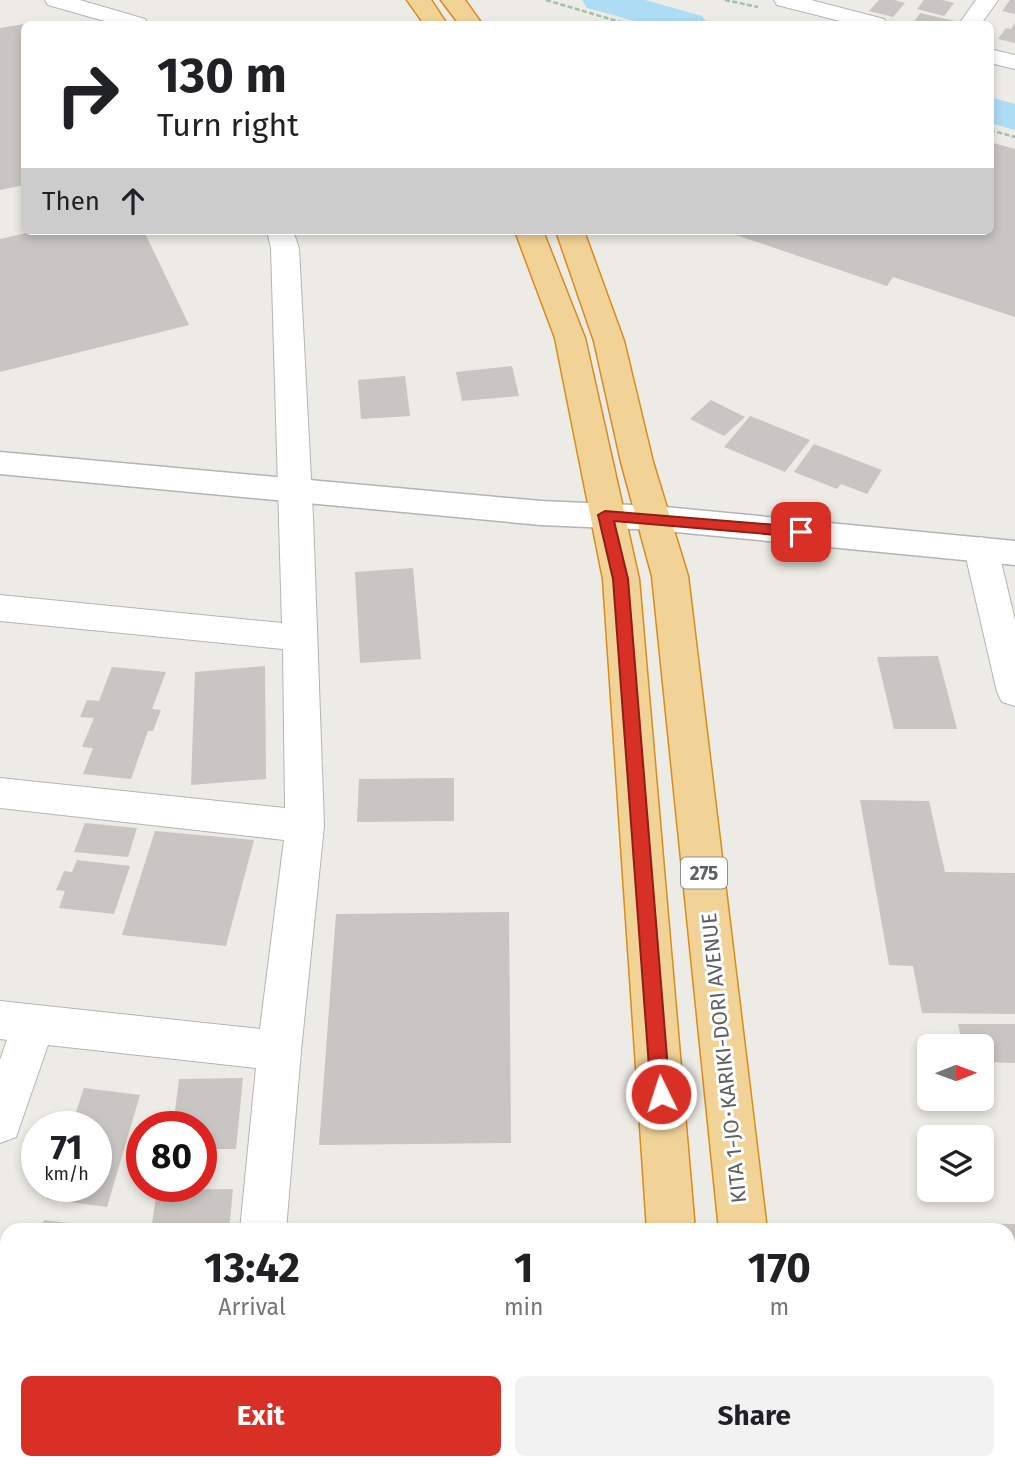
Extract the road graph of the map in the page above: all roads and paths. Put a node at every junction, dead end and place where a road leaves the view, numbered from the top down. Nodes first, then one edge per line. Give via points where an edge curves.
1 (56, 0) edge
2 (419, 0) edge
3 (453, 0) edge
4 (545, 0) edge
5 (785, 0) edge
6 (987, 0) edge
7 (839, 6) edge
8 (127, 21) edge
9 (433, 21) edge
10 (468, 21) edge
11 (617, 21) edge
12 (870, 21) edge
13 (972, 21) edge
14 (994, 57) edge
15 (1015, 62) edge
16 (994, 131) edge
17 (1015, 137) edge
18 (281, 235) edge
19 (531, 235) edge
20 (571, 235) edge
21 (0, 463) edge
22 (296, 489) junction
23 (605, 515) junction
24 (655, 518) junction
25 (981, 549) junction
26 (1015, 553) edge
27 (0, 608) edge
28 (299, 638) junction
29 (1015, 692) edge
30 (0, 793) edge
31 (305, 826) junction
32 (17, 1022) edge
33 (279, 1051) junction
34 (0, 1122) edge
35 (264, 1223) edge
36 (670, 1223) edge
37 (742, 1223) edge

1 - 8 street
2 - 9 highway
3 - 10 highway
4 - 11 path
5 - 7 street
6 - 13 street
7 - 12 street
14 - 15 street
16 - 17 path
18 - 22 street
19 - 23 highway via 570,338
20 - 24 highway, KITA 1-JO･KARIKI-DORI AVENUE / 275 via 609,341
21 - 22 street
22 - 23 street
22 - 28 street
23 - 24 street
23 - 36 highway via 621,579
24 - 25 street
24 - 37 highway, KITA 1-JO･KARIKI-DORI AVENUE / 275 via 670,576
25 - 26 street
25 - 29 street
27 - 28 street
28 - 31 street
30 - 31 street
31 - 33 street
32 - 33 street
32 - 34 street
33 - 35 street

